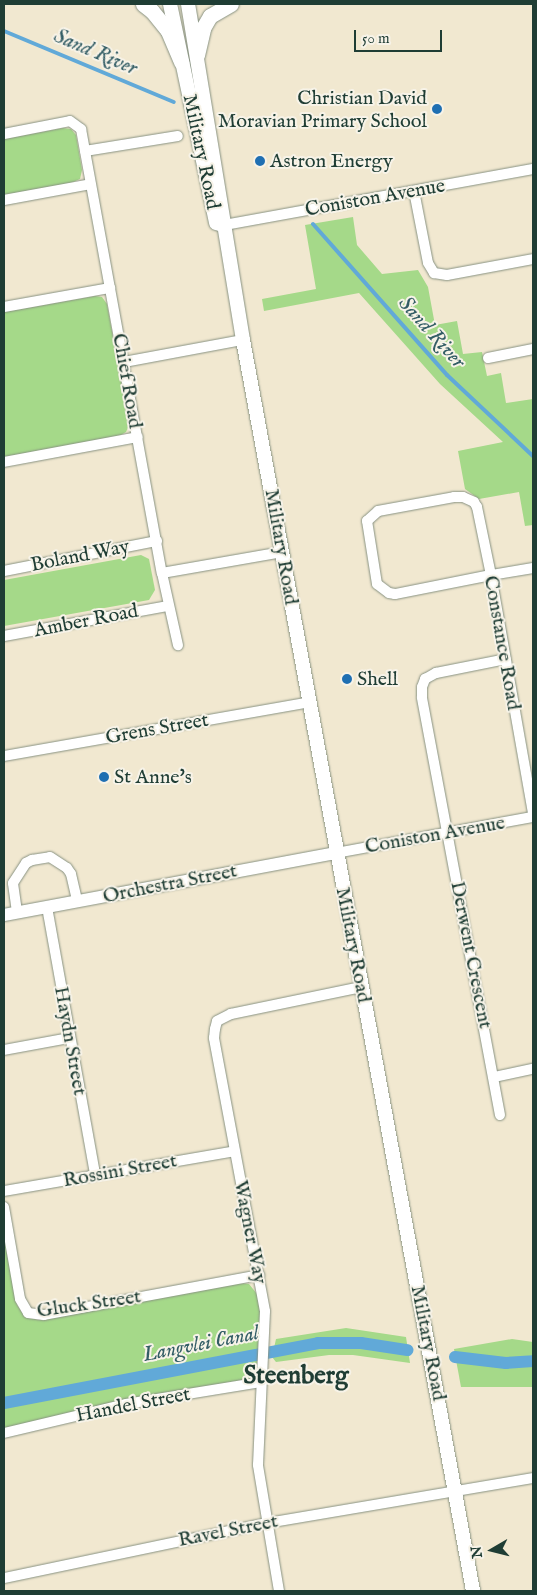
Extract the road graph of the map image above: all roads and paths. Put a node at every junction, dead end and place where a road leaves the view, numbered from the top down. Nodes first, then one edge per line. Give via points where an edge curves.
1 (143, 4) edge
2 (170, 4) edge
3 (188, 4) edge
4 (231, 4) edge
5 (197, 55) junction
6 (181, 62) junction
7 (4, 134) edge
8 (178, 136) dead end
9 (86, 151) junction
10 (533, 169) edge
11 (92, 184) junction
12 (414, 191) junction
13 (4, 200) edge
14 (221, 226) junction
15 (533, 259) edge
16 (110, 288) junction
17 (4, 308) edge
18 (243, 340) junction
19 (533, 349) edge
20 (488, 358) dead end
21 (124, 362) junction
22 (138, 438) junction
23 (4, 462) edge
24 (157, 541) junction
25 (282, 552) junction
26 (533, 568) edge
27 (4, 571) edge
28 (162, 573) junction
29 (490, 575) junction
30 (168, 606) junction
31 (4, 636) edge
32 (178, 645) dead end
33 (506, 659) junction
34 (309, 702) junction
35 (4, 756) edge
36 (533, 815) edge
37 (448, 832) junction
38 (336, 852) junction
39 (77, 901) junction
40 (46, 907) junction
41 (17, 912) junction
42 (4, 915) edge
43 (361, 987) junction
44 (69, 1038) junction
45 (4, 1050) edge
46 (533, 1069) edge
47 (494, 1077) junction
48 (500, 1115) dead end
49 (235, 1151) junction
50 (96, 1175) junction
51 (4, 1191) edge
52 (4, 1207) edge
53 (258, 1274) junction
54 (262, 1382) junction
55 (4, 1433) edge
56 (533, 1478) edge
57 (454, 1492) junction
58 (268, 1523) junction
59 (4, 1578) edge
60 (279, 1591) edge
61 (473, 1591) edge

1 - 6 main road via 168,31
2 - 6 main road, Military Road
3 - 5 main road, Military Road
4 - 5 main road via 210,16 203,28
5 - 14 main road, Military Road
6 - 14 main road, Military Road
7 - 9 street, Chief Road via 70,121 82,129
8 - 9 street
9 - 11 street, Chief Road
10 - 12 street, Coniston Avenue
11 - 13 street
11 - 16 street, Chief Road
12 - 14 street, Coniston Avenue
12 - 15 street via 428,263 434,273 446,275
14 - 18 main road, Military Road
16 - 17 street
16 - 21 street, Chief Road
18 - 21 street
18 - 25 main road, Military Road
19 - 20 street
21 - 22 street, Chief Road
22 - 23 street
22 - 24 street, Chief Road
24 - 27 street, Boland Way
24 - 28 street, Chief Road
25 - 28 street
25 - 34 main road, Military Road
26 - 29 street
28 - 30 street, Chief Road
29 - 29 street, Constance Road via 477,507 462,496 372,514 367,521 377,584 384,591 395,594
29 - 33 street, Constance Road
30 - 31 street, Amber Road
30 - 32 street, Chief Road
33 - 36 street, Constance Road
33 - 37 street, Derwent Crescent via 436,673 425,680 422,687
34 - 35 street, Grens Street
34 - 38 main road, Military Road
36 - 37 street, Coniston Avenue
37 - 38 street, Coniston Avenue
37 - 47 street, Derwent Crescent
38 - 39 street, Orchestra Street
38 - 43 main road, Military Road
39 - 40 street, Orchestra Street
39 - 41 street via 68,868 50,857 32,860 26,863 13,883
40 - 41 street, Orchestra Street
40 - 44 street, Haydn Street
41 - 42 street, Orchestra Street
43 - 49 street, Wagner Way via 231,1014 217,1021 214,1038
43 - 57 main road, Military Road
44 - 45 street
44 - 50 street, Haydn Street
46 - 47 street
47 - 48 street, Derwent Crescent
49 - 50 street, Rossini Street
49 - 53 street, Wagner Way
50 - 51 street, Rossini Street
52 - 53 street, Gluck Street via 20,1299 28,1313 44,1315
53 - 54 street, Wagner Way via 266,1320
54 - 55 street, Handel Street via 126,1404
54 - 58 street, Wagner Way via 258,1465
56 - 57 street, Ravel Street
57 - 58 street, Ravel Street
57 - 61 main road, Military Road
58 - 59 street, Ravel Street
58 - 60 street, Wagner Way

